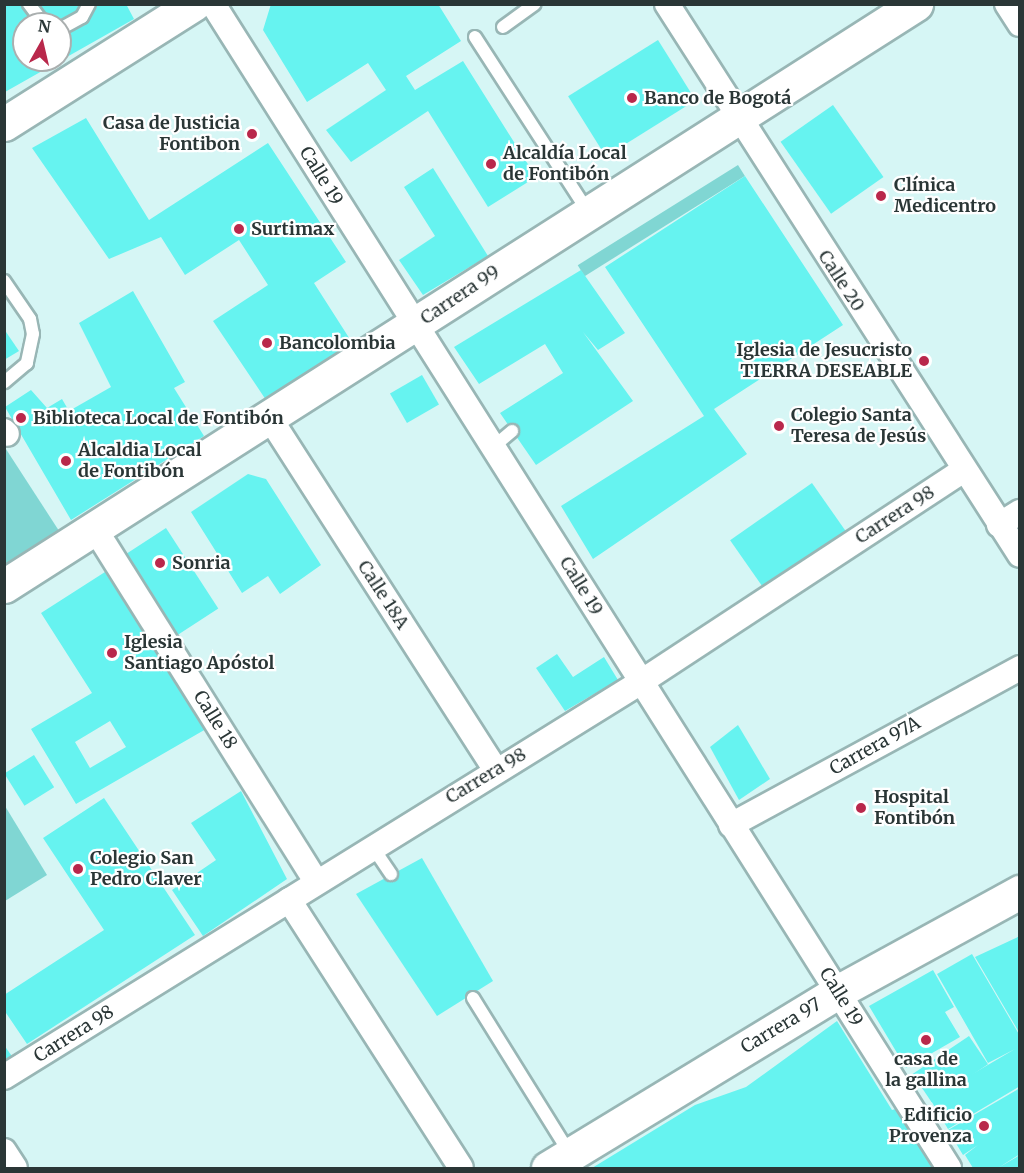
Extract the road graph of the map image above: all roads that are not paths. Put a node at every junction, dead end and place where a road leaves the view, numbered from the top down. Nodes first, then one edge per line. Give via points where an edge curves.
1 (89, 4) edge
2 (194, 4) edge
3 (213, 4) edge
4 (535, 4) edge
5 (667, 4) edge
6 (916, 4) edge
7 (1007, 4) edge
8 (72, 22) edge
9 (1020, 24) edge
10 (503, 27) dead end
11 (475, 37) dead end
12 (735, 118) junction
13 (4, 124) edge
14 (587, 210) junction
15 (4, 282) edge
16 (416, 325) junction
17 (4, 382) edge
18 (271, 420) junction
19 (512, 430) dead end
20 (493, 447) junction
21 (964, 470) junction
22 (1010, 518) edge
23 (95, 530) junction
24 (1020, 555) edge
25 (4, 586) edge
26 (1020, 668) edge
27 (641, 682) junction
28 (496, 770) junction
29 (731, 825) junction
30 (372, 846) junction
31 (391, 874) dead end
32 (316, 880) junction
33 (1020, 892) edge
34 (289, 900) junction
35 (837, 992) junction
36 (473, 998) dead end
37 (4, 1077) edge
38 (4, 1151) edge
39 (560, 1162) edge
40 (15, 1168) edge
41 (461, 1168) edge
42 (949, 1168) edge

1 - 8 lane via 82,17
2 - 13 main road
3 - 16 street, Calle 19
4 - 10 lane
5 - 12 street, Calle 20
6 - 12 main road, Carrera 99
7 - 9 street
11 - 14 lane
12 - 14 main road, Carrera 99
12 - 21 street, Calle 20
14 - 16 main road, Carrera 99
15 - 17 lane via 30,320 33,334 27,363
16 - 18 main road, Carrera 99
16 - 20 street, Calle 19
18 - 23 main road, Carrera 99
18 - 28 street, Calle 18A
19 - 20 lane
20 - 27 street, Calle 19
21 - 22 street, Calle 20
21 - 27 street, Carrera 98
22 - 24 street, Calle 20
23 - 25 main road, Carrera 99
23 - 32 street, Calle 18
26 - 29 street, Carrera 97A
27 - 28 street, Carrera 98
27 - 29 street, Calle 19
28 - 30 street, Carrera 98
29 - 35 street, Calle 19
30 - 31 lane
30 - 32 street, Carrera 98
32 - 34 street, Carrera 98
33 - 35 main road, Carrera 97
34 - 37 street, Carrera 98
34 - 41 street
35 - 39 main road, Carrera 97
35 - 42 street, Calle 19
36 - 39 lane
38 - 40 street

